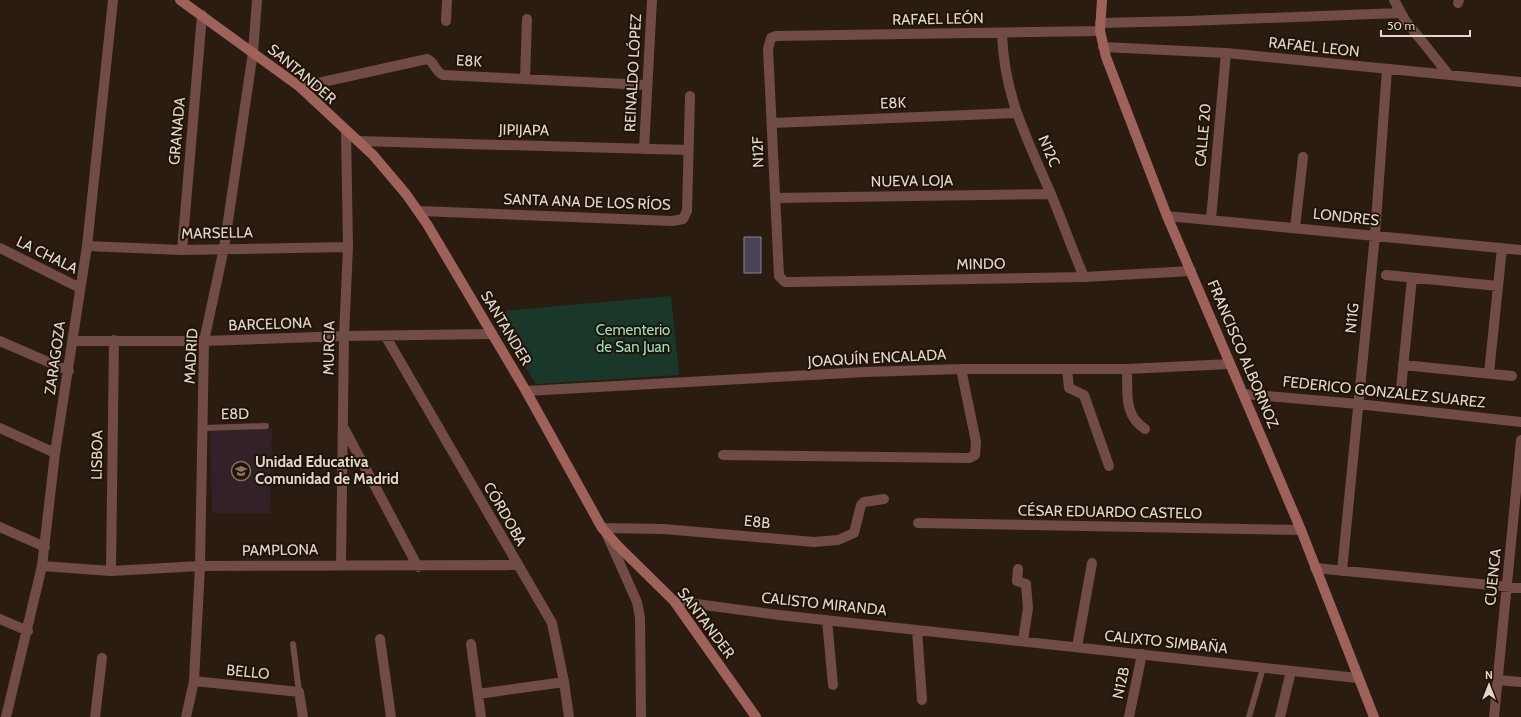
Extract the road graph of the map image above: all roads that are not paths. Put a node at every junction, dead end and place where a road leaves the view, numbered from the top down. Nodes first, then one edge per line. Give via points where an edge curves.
1 (113, 0) edge
2 (180, 0) edge
3 (257, 0) edge
4 (447, 0) edge
5 (652, 0) edge
6 (1102, 0) edge
7 (1394, 0) edge
8 (1400, 13) junction
9 (202, 15) junction
10 (527, 19) dead end
11 (446, 22) dead end
12 (1100, 27) junction
13 (1002, 33) junction
14 (776, 36) joint
15 (1103, 47) junction
16 (252, 52) junction
17 (1226, 53) junction
18 (1388, 69) junction
19 (1449, 75) junction
20 (525, 79) junction
21 (1521, 82) edge
22 (646, 84) junction
23 (300, 88) junction
24 (690, 96) dead end
25 (1016, 113) junction
26 (772, 123) junction
27 (346, 132) junction
28 (358, 141) junction
29 (644, 148) junction
30 (688, 150) junction
31 (1303, 157) dead end
32 (1051, 194) junction
33 (775, 198) junction
34 (418, 211) junction
35 (1167, 216) junction
36 (1211, 220) junction
37 (1296, 228) junction
38 (1375, 235) junction
39 (87, 246) junction
40 (348, 247) junction
41 (0, 248) edge
42 (224, 248) junction
43 (1502, 248) junction
44 (182, 250) junction
45 (1521, 250) edge
46 (777, 271) joint
47 (1191, 271) junction
48 (1386, 275) dead end
49 (1084, 277) junction
50 (1412, 278) junction
51 (1498, 286) junction
52 (80, 288) junction
53 (492, 334) junction
54 (344, 336) junction
55 (386, 337) junction
56 (0, 340) edge
57 (114, 340) junction
58 (73, 341) junction
59 (204, 341) junction
60 (1230, 364) junction
61 (1403, 365) junction
62 (961, 369) junction
63 (1067, 369) junction
64 (1127, 369) junction
65 (69, 371) junction
66 (1489, 373) junction
67 (1512, 376) dead end
68 (1401, 389) dead end
69 (526, 391) junction
70 (1244, 394) junction
71 (1358, 404) junction
72 (1521, 422) edge
73 (266, 426) dead end
74 (344, 426) junction
75 (0, 428) edge
76 (204, 428) junction
77 (1145, 429) dead end
78 (1521, 440) edge
79 (55, 453) junction
80 (723, 455) dead end
81 (1109, 466) dead end
82 (884, 499) dead end
83 (918, 524) dead end
84 (0, 527) edge
85 (1301, 530) junction
86 (605, 532) junction
87 (45, 547) junction
88 (1092, 563) dead end
89 (341, 564) junction
90 (518, 565) junction
91 (42, 566) junction
92 (200, 566) junction
93 (418, 567) junction
94 (1315, 568) junction
95 (1018, 569) dead end
96 (111, 571) junction
97 (1342, 571) junction
98 (1507, 586) junction
99 (1521, 588) edge
100 (674, 601) junction
101 (0, 619) edge
102 (826, 620) junction
103 (917, 630) junction
104 (28, 631) junction
105 (971, 636) joint
106 (380, 639) dead end
107 (1022, 641) junction
108 (293, 644) dead end
109 (471, 644) dead end
110 (1077, 647) junction
111 (1142, 654) junction
112 (102, 658) dead end
113 (1263, 668) junction
114 (1291, 671) junction
115 (1357, 678) junction
116 (1498, 680) junction
117 (194, 681) junction
118 (564, 682) junction
119 (1521, 682) edge
120 (833, 685) dead end
121 (299, 692) junction
122 (478, 694) junction
123 (922, 700) dead end
124 (6, 717) edge
125 (95, 717) edge
126 (186, 717) edge
127 (303, 717) edge
128 (391, 717) edge
129 (481, 717) edge
130 (569, 717) edge
131 (642, 717) edge
132 (756, 717) edge
133 (1129, 717) edge
134 (1249, 717) edge
135 (1280, 717) edge
136 (1374, 717) edge
137 (1494, 717) edge

1 - 39 street, ZARAGOZA
2 - 9 street, SANTANDER
3 - 16 street, MADRID
4 - 11 street
5 - 22 street, REINALDO LÓPEZ
6 - 12 street, FRANCISCO ALBORNOZ
7 - 8 street
8 - 12 street, RAFAEL LEÓN
8 - 19 street
9 - 16 street, SANTANDER
9 - 44 street, GRANADA
10 - 20 street
12 - 13 street, RAFAEL LEÓN
12 - 15 street, FRANCISCO ALBORNOZ
13 - 14 street, RAFAEL LEÓN
13 - 25 street, N12C via 1007,82
14 - 26 street, N12F via 771,38 768,49
15 - 17 street, RAFAEL LEON
15 - 35 street, FRANCISCO ALBORNOZ
16 - 23 street, SANTANDER
16 - 42 street, MADRID
17 - 18 street, RAFAEL LEON
17 - 36 street, CALLE 20
18 - 19 street, RAFAEL LEON
18 - 38 street, N11G
19 - 21 street, RAFAEL LEON
20 - 22 street, E8K
20 - 23 street, E8K via 443,75 427,60
22 - 29 street, REINALDO LÓPEZ
23 - 27 street, SANTANDER
24 - 30 street
25 - 26 street, E8K
25 - 32 street, N12C
26 - 33 street, N12F
27 - 28 street, SANTANDER
27 - 40 street, MURCIA
28 - 29 street, JIPIJAPA
28 - 34 street, SANTANDER via 388,172
29 - 30 street, JIPIJAPA
30 - 34 street, SANTA ANA DE LOS RÍOS via 686,211 683,219 679,220
31 - 37 street
32 - 33 street, NUEVA LOJA
32 - 49 street, N12C
33 - 46 street, N12F
34 - 53 street, SANTANDER
35 - 36 street, LONDRES
35 - 47 street, FRANCISCO ALBORNOZ
36 - 37 street, LONDRES
37 - 38 street, LONDRES
38 - 43 street, LONDRES
38 - 71 street, N11G
39 - 44 street, MARSELLA
39 - 52 street, ZARAGOZA
40 - 42 street, MARSELLA
40 - 54 street, MURCIA
41 - 52 street, LA CHALA
42 - 44 street, MARSELLA
42 - 59 street, MADRID
43 - 45 street, LONDRES
43 - 51 street
46 - 49 street, MINDO via 781,280 792,282
47 - 49 street, MINDO
47 - 60 street, FRANCISCO ALBORNOZ
48 - 50 street
50 - 51 street
50 - 61 street
51 - 66 street
52 - 58 street, ZARAGOZA
53 - 55 street, BARCELONA
53 - 69 street, SANTANDER
54 - 55 street, BARCELONA
54 - 59 street, BARCELONA
54 - 74 street, MURCIA
55 - 90 street, CÓRDOBA
56 - 65 street
57 - 58 street, BARCELONA
57 - 59 street, BARCELONA
57 - 96 street, LISBOA
58 - 65 street, ZARAGOZA
59 - 76 street, MADRID
60 - 64 street, JOAQUÍN ENCALADA
60 - 70 street, FRANCISCO ALBORNOZ
61 - 66 street
61 - 68 street
62 - 63 street, JOAQUÍN ENCALADA
62 - 69 street, JOAQUÍN ENCALADA
62 - 80 street via 976,442 975,455 969,458
63 - 64 street, JOAQUÍN ENCALADA
63 - 81 street via 1069,388 1084,395
64 - 77 street via 1130,413 1137,424
65 - 79 street, ZARAGOZA
66 - 67 street
69 - 86 street, SANTANDER
70 - 71 street, FEDERICO GONZALEZ SUAREZ
70 - 85 street, FRANCISCO ALBORNOZ
71 - 72 street, FEDERICO GONZALEZ SUAREZ
71 - 97 street, N11G
73 - 76 lane, E8D
74 - 89 street, MURCIA
74 - 93 street
75 - 79 street
76 - 92 street, MADRID
78 - 98 street, CUENCA
79 - 87 street, ZARAGOZA
82 - 86 street, E8B via 864,502 854,533 843,539 828,542 664,529
83 - 85 street, CÉSAR EDUARDO CASTELO
84 - 87 street
85 - 94 street, FRANCISCO ALBORNOZ
86 - 100 street, SANTANDER
86 - 131 street via 636,602 640,618
87 - 91 street, ZARAGOZA
88 - 110 street
89 - 92 street, PAMPLONA
89 - 93 street, PAMPLONA
90 - 93 street, PAMPLONA
90 - 118 street, CÓRDOBA via 552,623
91 - 96 street, PAMPLONA
91 - 104 street, ZARAGOZA
92 - 96 street, PAMPLONA
92 - 117 street, MADRID
94 - 97 street
94 - 115 street, FRANCISCO ALBORNOZ
95 - 107 street via 1017,581 1026,584 1028,598
97 - 98 street
98 - 99 street
98 - 116 street, CUENCA
100 - 102 street, CALISTO MIRANDA
100 - 132 street, SANTANDER
101 - 104 street
102 - 103 street, CALISTO MIRANDA
102 - 120 street
103 - 105 street, CALISTO MIRANDA
103 - 123 street
104 - 124 street, ZARAGOZA
105 - 107 street, CALIXTO SIMBAÑA
106 - 128 street
107 - 110 street, CALIXTO SIMBAÑA
108 - 121 lane
109 - 122 street
110 - 111 street, CALIXTO SIMBAÑA
111 - 113 street, CALIXTO SIMBAÑA
111 - 133 street, N12B
112 - 125 street
113 - 114 street, CALIXTO SIMBAÑA
113 - 134 lane
114 - 115 street, CALIXTO SIMBAÑA
114 - 135 street
115 - 136 street, FRANCISCO ALBORNOZ
116 - 119 street
116 - 137 street, CUENCA
117 - 121 street, BELLO
117 - 126 street, MADRID
118 - 122 street
118 - 130 street, CÓRDOBA
121 - 127 street
122 - 129 street

